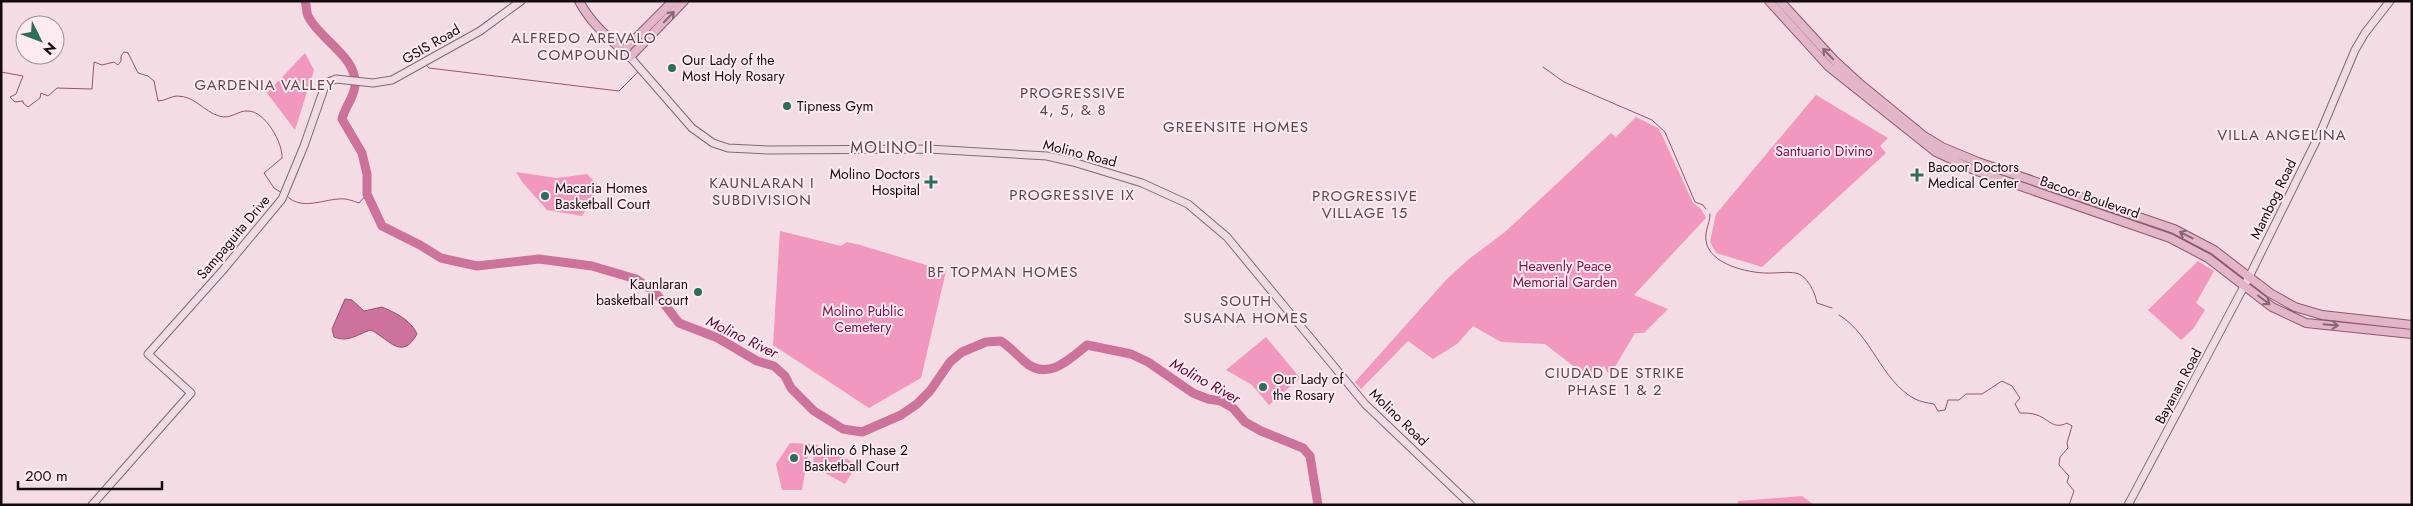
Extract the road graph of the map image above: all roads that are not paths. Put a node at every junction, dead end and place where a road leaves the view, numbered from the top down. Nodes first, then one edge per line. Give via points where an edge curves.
1 (521, 1) edge
2 (579, 1) edge
3 (673, 1) edge
4 (684, 1) edge
5 (1769, 1) edge
6 (1780, 1) edge
7 (2390, 1) edge
8 (623, 51) junction
9 (630, 57) junction
10 (344, 80) joint
11 (2249, 277) junction
12 (2244, 286) junction
13 (2355, 318) junction
14 (2412, 326) edge
15 (2354, 327) junction
16 (2412, 334) edge
17 (92, 505) edge
18 (1471, 505) edge
19 (2128, 505) edge

1 - 10 main road, GSIS Road via 480,30 402,75 382,82
2 - 8 main road, Molino Road via 587,17
3 - 8 main road
9 -> 4 main road
5 - 12 main road, Bacoor Boulevard via 1828,66 1936,152 1974,170 2170,238 2203,255
11 -> 6 main road, Bacoor Boulevard via 2208,247 2174,229 1942,147 1858,82
7 - 11 main road, Mambog Road via 2355,50 2321,131
8 - 9 main road, Molino Road
9 - 18 main road, Molino Road via 692,128 728,148 929,149 1047,156 1142,182 1188,204 1227,237 1365,404
10 - 17 main road, Sampaguita Drive via 332,79 323,87 285,192 223,270 148,354 191,393
11 - 12 main road, Bayanan Road
11 - 13 main road, Bacoor Boulevard via 2296,307 2322,315
12 -> 15 main road, Bacoor Boulevard via 2291,317 2306,322
12 - 19 main road, Bayanan Road
13 - 14 main road, Bacoor Boulevard
13 - 15 main road
15 - 16 main road, Bacoor Boulevard

